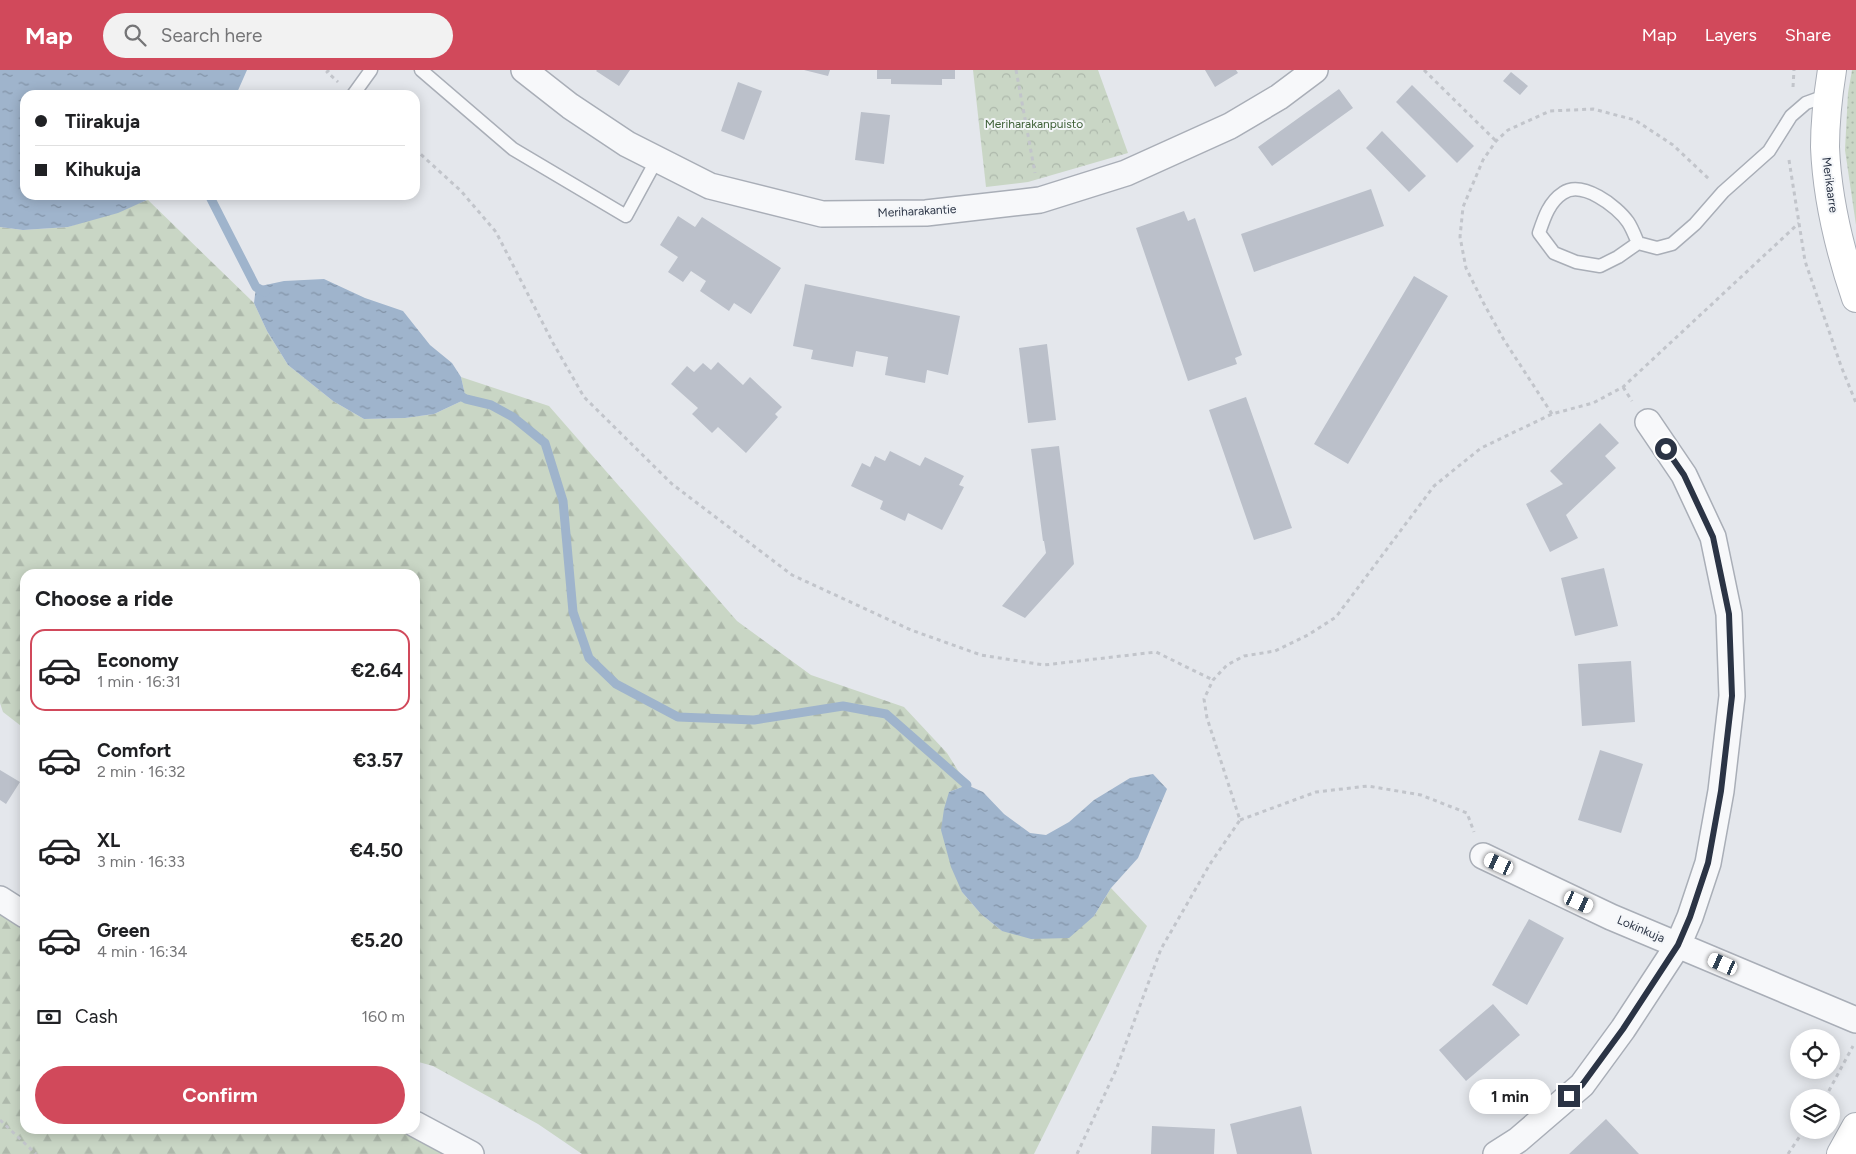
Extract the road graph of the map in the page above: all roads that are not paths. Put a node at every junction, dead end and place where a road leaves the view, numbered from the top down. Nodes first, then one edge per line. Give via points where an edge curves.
1 (371, 70) edge
2 (421, 70) edge
3 (524, 70) edge
4 (1315, 70) edge
5 (1830, 83) edge
6 (357, 90) edge
7 (657, 159) junction
8 (1638, 243) junction
9 (1856, 298) edge
10 (1648, 422) dead end
11 (1483, 856) dead end
12 (0, 899) edge
13 (20, 912) edge
14 (1678, 945) junction
15 (1856, 1020) edge
16 (420, 1127) edge
17 (1856, 1127) edge
18 (472, 1154) edge
19 (1496, 1154) edge
20 (1841, 1154) edge

1 - 6 lane
2 - 7 lane via 512,149 626,216
3 - 7 street, Meriharakantie via 570,106
4 - 7 street, Meriharakantie via 1279,97 1230,126 1126,172 1040,200 926,213 822,214 710,186
5 - 8 lane via 1791,116 1769,151 1672,244 1657,248
5 - 9 street, Merikaarre via 1825,147 1839,241
8 - 8 lane via 1628,222 1611,203 1582,190 1563,192 1547,210 1539,233 1554,253 1576,262 1600,266
10 - 14 street via 1684,475 1713,537 1729,614 1732,696 1721,791 1708,863
11 - 14 street, Lokinkuja
12 - 13 street
14 - 15 street, Lokinkuja
14 - 19 street via 1582,1085 1518,1140
16 - 18 street
17 - 20 street

